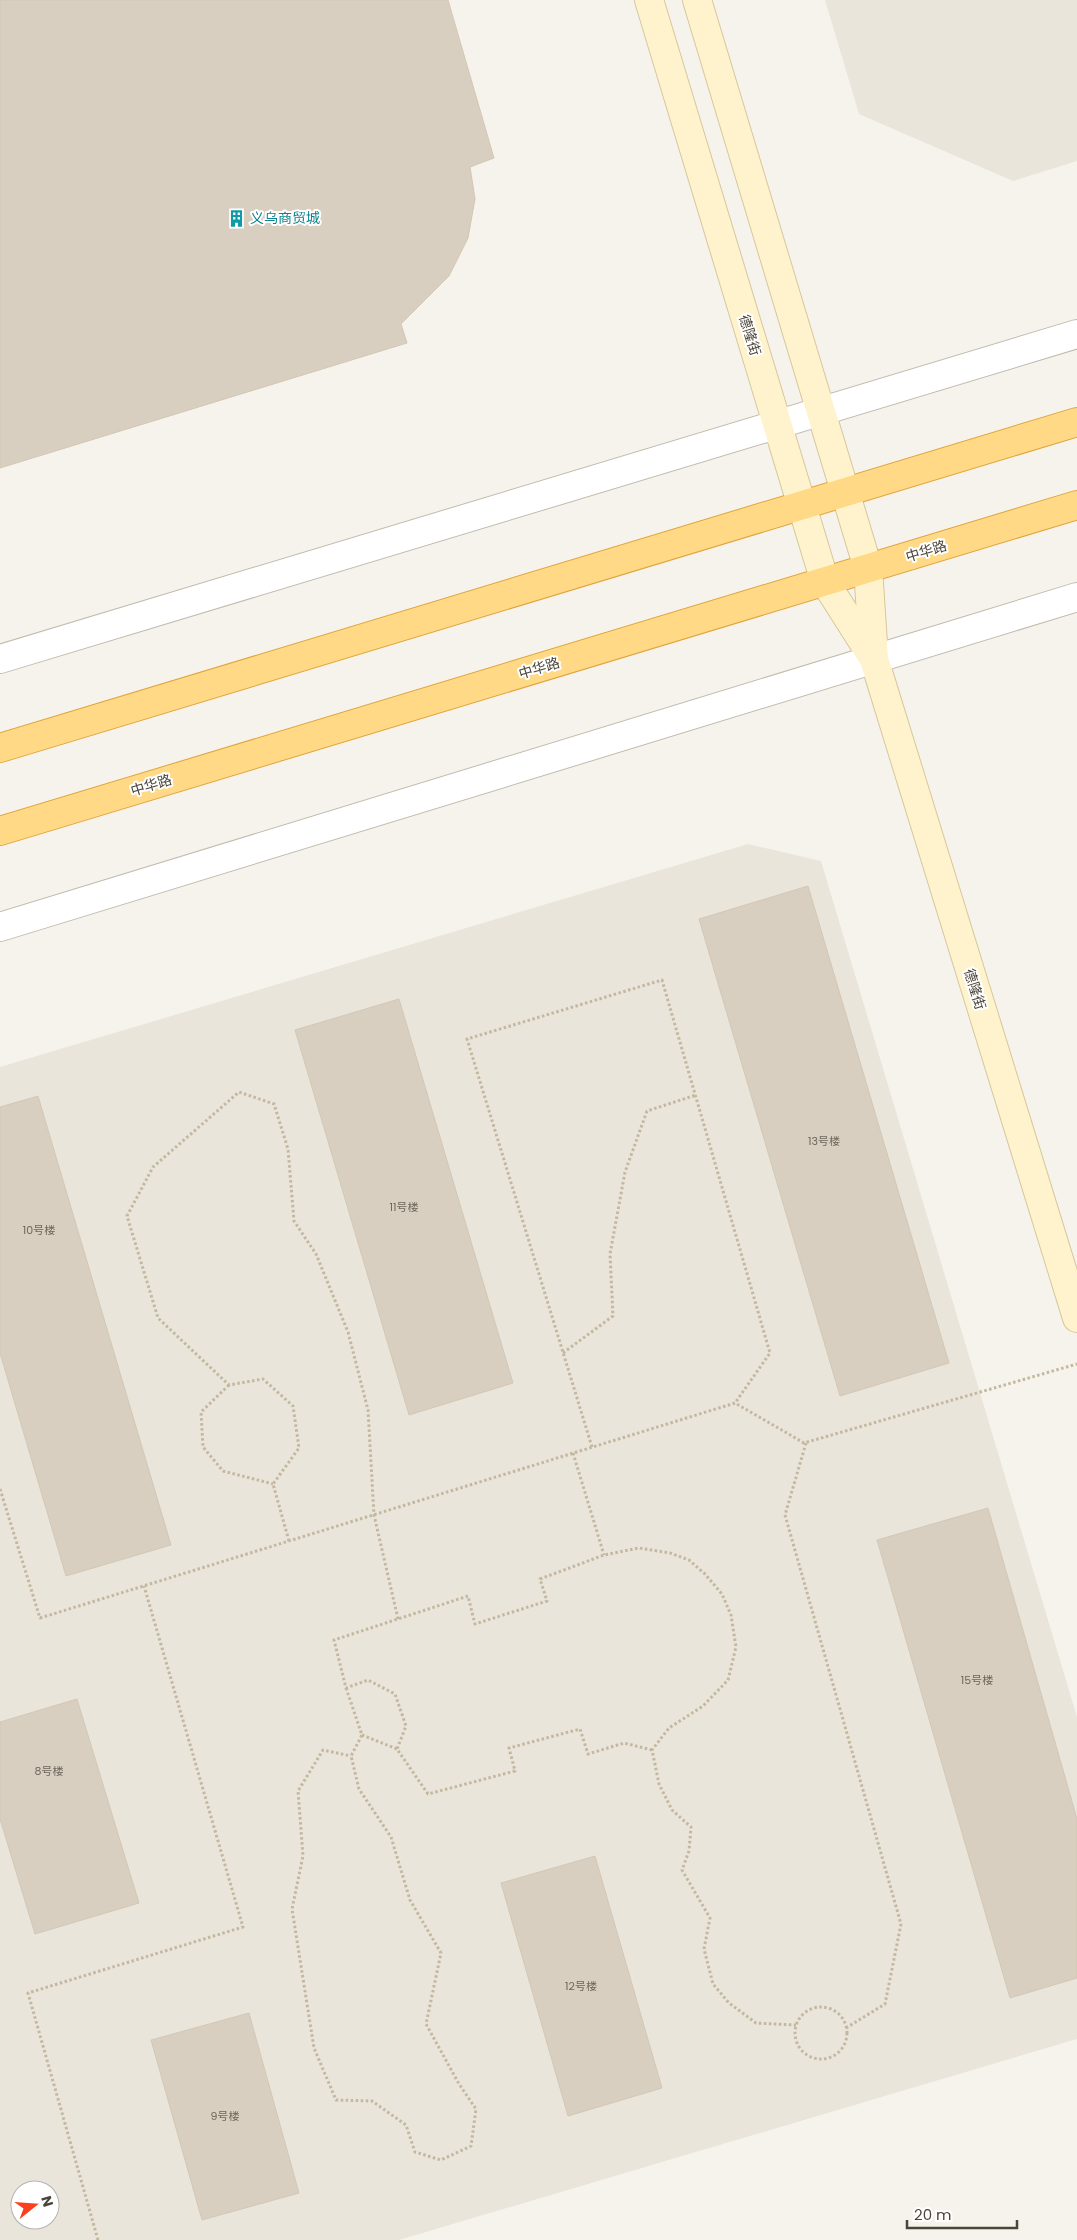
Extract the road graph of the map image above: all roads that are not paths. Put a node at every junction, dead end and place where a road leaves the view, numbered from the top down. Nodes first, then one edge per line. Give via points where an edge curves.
1 (649, 0) edge
2 (697, 0) edge
3 (1077, 334) edge
4 (821, 412) junction
5 (1077, 422) edge
6 (777, 425) junction
7 (845, 492) junction
8 (1077, 505) edge
9 (801, 506) junction
10 (868, 568) junction
11 (824, 582) junction
12 (1077, 597) edge
13 (0, 659) edge
14 (874, 659) junction
15 (0, 748) edge
16 (0, 831) edge
17 (0, 927) edge
18 (1077, 1318) edge

1 - 6 main road, 德隆街
2 - 4 main road, 德隆街
3 - 4 street
4 - 6 street
4 - 7 main road, 德隆街
5 - 7 highway
6 - 9 main road, 德隆街
6 - 13 street
7 - 9 highway
7 - 10 main road, 德隆街
8 - 10 highway, 中华路
9 - 11 main road, 德隆街
9 - 15 highway
10 - 11 highway, 中华路
10 - 14 main road, 德隆街
11 - 14 main road, 德隆街
11 - 16 highway, 中华路
12 - 14 street
14 - 17 street
14 - 18 main road, 德隆街

